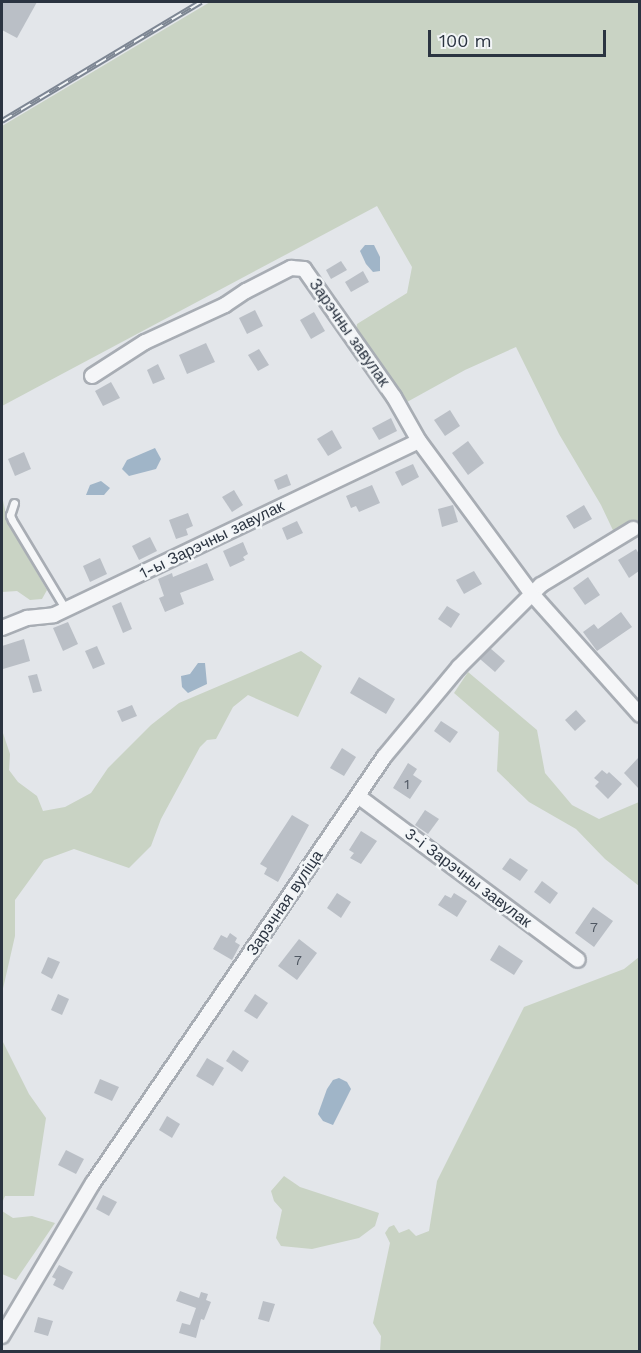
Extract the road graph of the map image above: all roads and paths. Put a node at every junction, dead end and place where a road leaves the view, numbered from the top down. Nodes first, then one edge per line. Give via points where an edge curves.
1 (92, 376) dead end
2 (419, 441) junction
3 (14, 503) dead end
4 (633, 529) dead end
5 (532, 594) junction
6 (66, 610) junction
7 (2, 628) edge
8 (639, 715) edge
9 (358, 796) junction
10 (578, 960) dead end
11 (2, 1336) edge

1 - 2 street, Зарэчны завулак via 145,342 225,305 291,268 300,267 394,398
2 - 5 street, Зарэчны завулак
2 - 6 street, 1-ы Зарэчны завулак
3 - 6 lane via 12,520
4 - 5 street, Зарэчная вуліца via 552,577
5 - 8 street, Зарэчны завулак
5 - 9 street, Зарэчная вуліца via 459,667 384,757
6 - 7 street, 1-ы Зарэчны завулак via 44,618 18,620
9 - 10 street, 3-і Зарэчны завулак
9 - 11 street, Зарэчная вуліца via 93,1183

